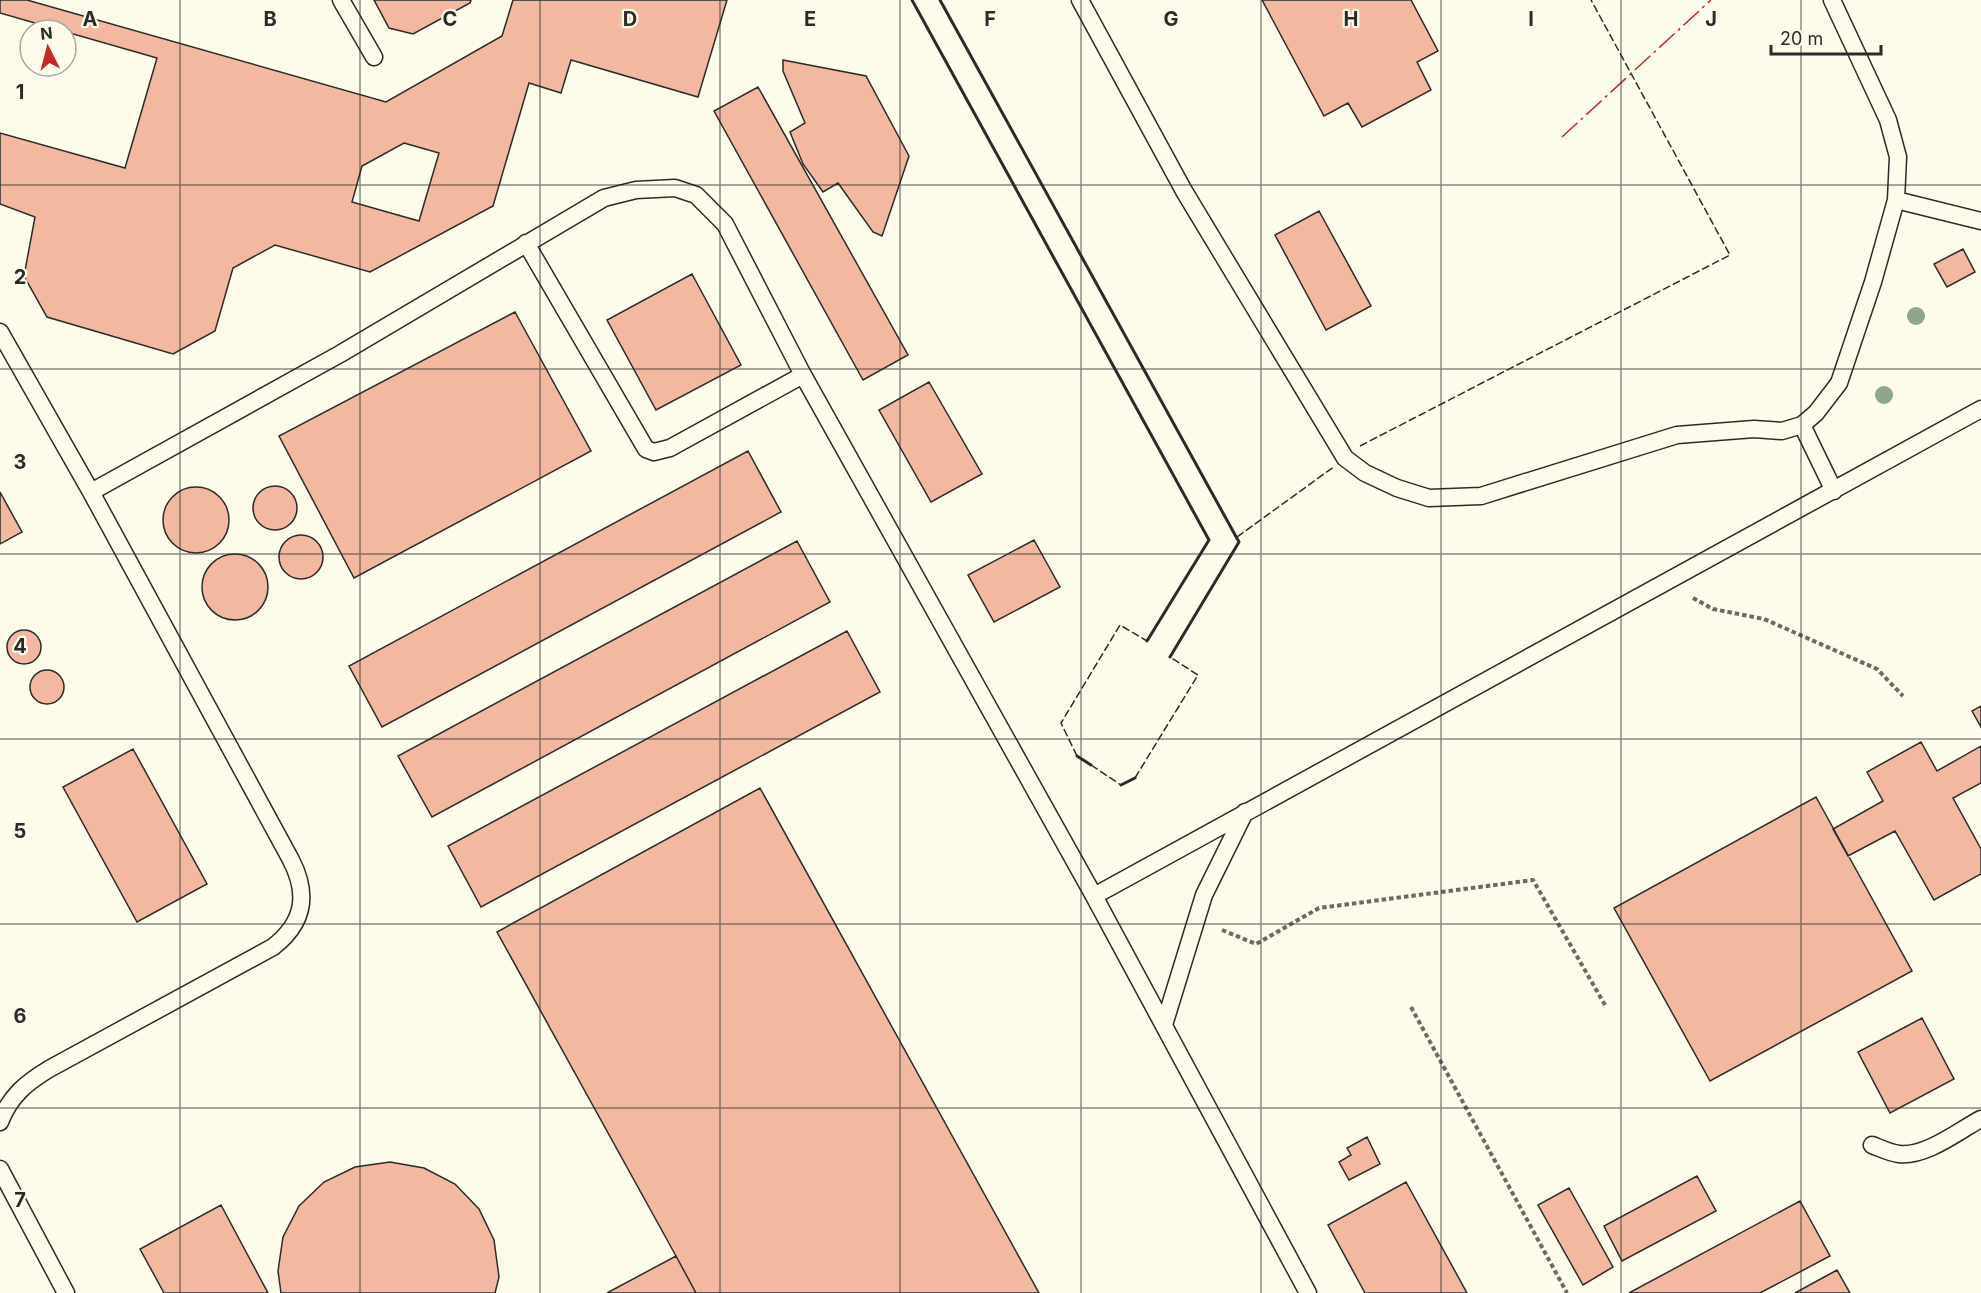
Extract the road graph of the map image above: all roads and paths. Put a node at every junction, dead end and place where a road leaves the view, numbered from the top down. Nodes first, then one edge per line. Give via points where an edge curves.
1 (341, 0) edge
2 (1080, 0) edge
3 (1832, 0) edge
4 (374, 57) dead end
5 (1896, 200) junction
6 (1981, 221) edge
7 (526, 243) junction
8 (0, 332) edge
9 (803, 375) junction
10 (1981, 409) edge
11 (1802, 425) junction
12 (1834, 491) junction
13 (91, 492) junction
14 (1713, 609) dead end
15 (1903, 696) dead end
16 (1245, 812) junction
17 (1094, 896) junction
18 (1196, 920) junction
19 (1605, 1005) dead end
20 (1411, 1007) dead end
21 (1164, 1025) junction
22 (1981, 1119) edge
23 (0, 1122) edge
24 (1872, 1145) dead end
25 (0, 1168) edge
26 (66, 1293) edge
27 (1308, 1293) edge
28 (1567, 1293) edge

1 - 4 lane
2 - 11 lane via 1184,191 1345,458 1365,473 1429,498 1481,496 1677,435 1782,431
3 - 5 lane via 1888,120 1898,157
5 - 6 lane
5 - 11 lane via 1874,282 1839,382
7 - 9 lane via 604,198 636,190 675,188 696,195 725,224
7 - 9 lane via 646,449 654,452 670,448
7 - 13 lane via 340,354
8 - 13 lane
9 - 17 lane
10 - 12 lane
11 - 12 lane
12 - 16 lane
13 - 23 lane via 301,878 303,897 289,935 273,947 23,1085 7,1104
14 - 15 path via 1764,619 1877,669
16 - 17 lane
16 - 18 lane via 1204,895
17 - 21 lane
18 - 19 path via 1256,944 1319,908 1533,880
18 - 21 lane
20 - 28 path
21 - 27 lane
22 - 24 lane via 1906,1155
25 - 26 lane

